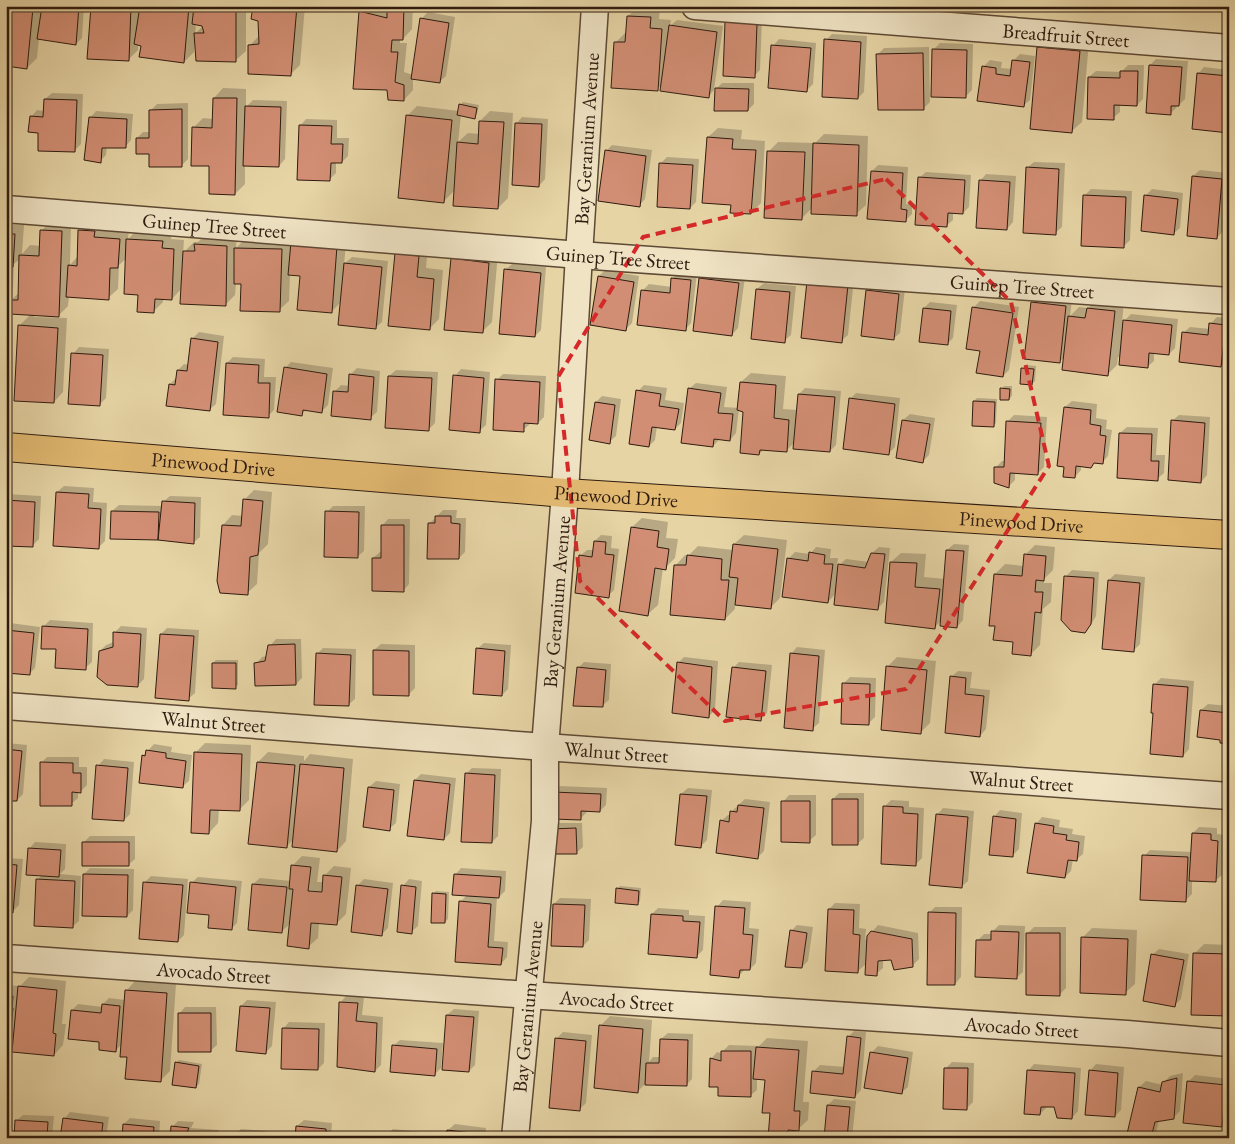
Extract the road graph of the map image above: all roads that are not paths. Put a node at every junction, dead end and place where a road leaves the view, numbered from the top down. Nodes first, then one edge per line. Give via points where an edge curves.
1 (595, 6) edge
2 (694, 6) edge
3 (1229, 48) edge
4 (6, 208) edge
5 (579, 255) junction
6 (1229, 301) edge
7 (6, 447) edge
8 (565, 493) junction
9 (1229, 535) edge
10 (6, 706) edge
11 (544, 747) junction
12 (1229, 796) edge
13 (6, 958) edge
14 (528, 995) junction
15 (1229, 1043) edge
16 (515, 1138) edge

1 - 5 street, Bay Geranium Avenue
2 - 3 street, Breadfruit Street
4 - 5 street, Guinep Tree Street
5 - 6 street, Guinep Tree Street
5 - 8 street, Bay Geranium Avenue
7 - 8 main road, Pinewood Drive
8 - 9 main road, Pinewood Drive
8 - 11 street, Bay Geranium Avenue
10 - 11 street, Walnut Street
11 - 12 street, Walnut Street
11 - 14 street, Bay Geranium Avenue via 545,821
13 - 14 street, Avocado Street
14 - 15 street, Avocado Street
14 - 16 street, Bay Geranium Avenue

